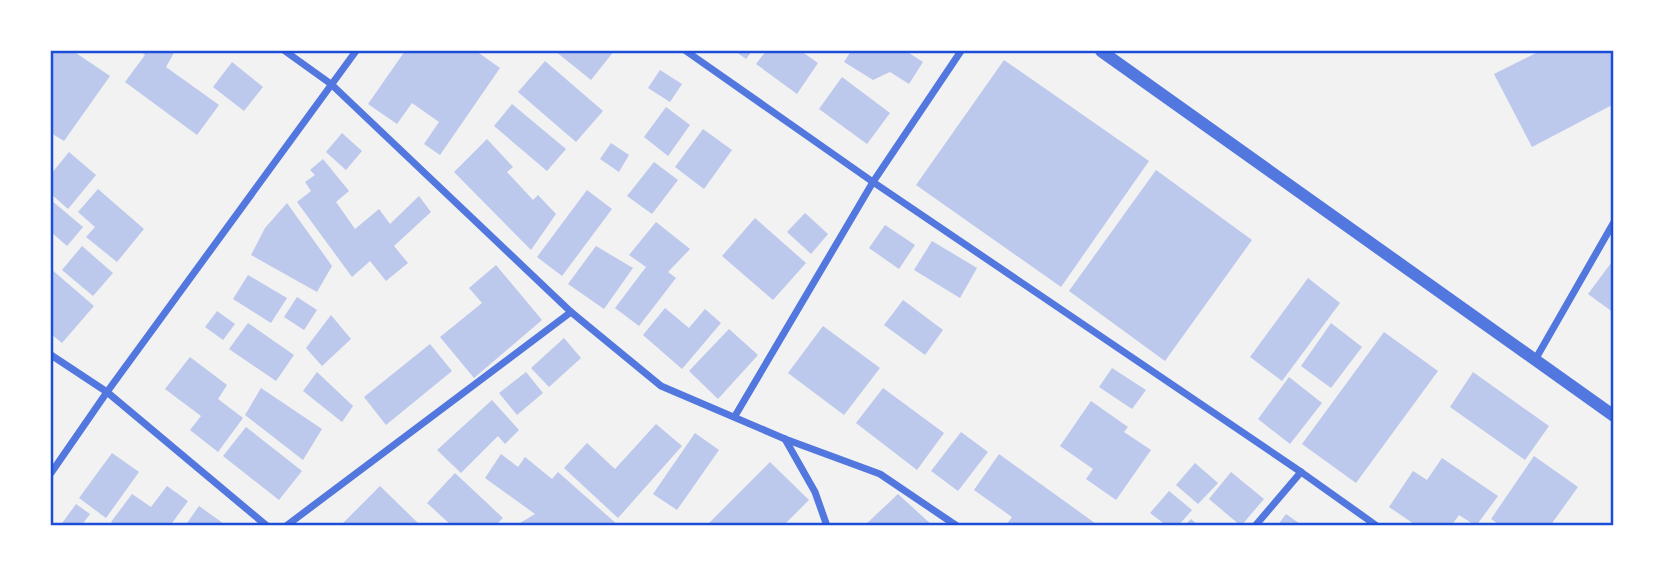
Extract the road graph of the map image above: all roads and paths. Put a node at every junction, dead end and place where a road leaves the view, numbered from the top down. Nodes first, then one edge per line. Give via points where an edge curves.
1 (285, 51) edge
2 (356, 51) edge
3 (686, 51) edge
4 (961, 51) edge
5 (1101, 51) edge
6 (331, 85) junction
7 (873, 182) junction
8 (1614, 222) edge
9 (571, 312) junction
10 (51, 355) edge
11 (1535, 360) junction
12 (107, 393) junction
13 (734, 416) junction
14 (1614, 416) edge
15 (785, 439) junction
16 (51, 472) edge
17 (1301, 472) junction
18 (267, 526) edge
19 (286, 526) edge
20 (827, 526) edge
21 (957, 526) edge
22 (1255, 526) edge
23 (1377, 526) edge

1 - 6 street
2 - 6 street
3 - 7 street
4 - 7 street
5 - 11 street
6 - 9 street
6 - 12 street
7 - 13 street
7 - 17 street
8 - 11 street
9 - 13 street via 662,386
9 - 19 street
10 - 12 street
11 - 14 street
12 - 16 street
12 - 18 street
13 - 15 street
15 - 20 street via 815,492
15 - 21 street via 880,474
17 - 22 street
17 - 23 street

